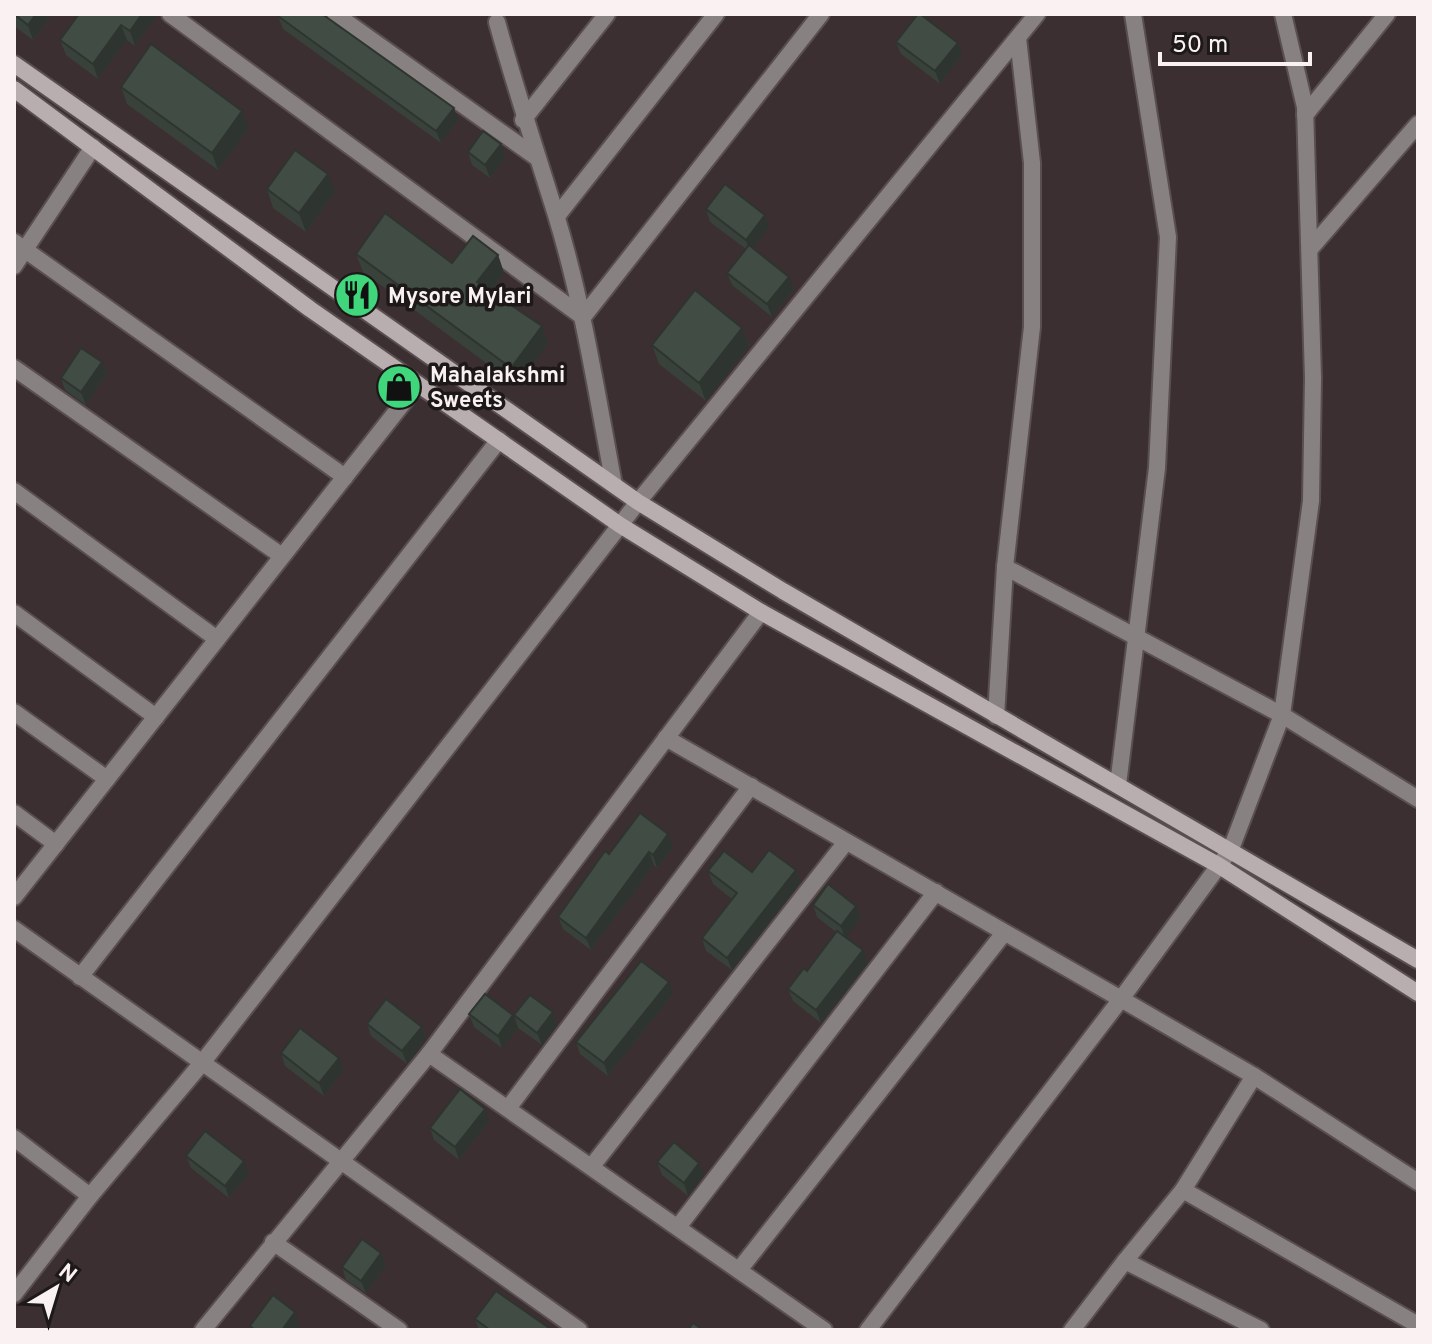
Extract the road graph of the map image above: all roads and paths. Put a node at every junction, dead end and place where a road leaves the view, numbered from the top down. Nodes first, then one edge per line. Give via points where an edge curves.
1 (170, 14) edge
2 (335, 14) edge
3 (607, 14) edge
4 (716, 14) edge
5 (821, 14) edge
6 (1037, 14) edge
7 (1133, 14) edge
8 (1283, 14) edge
9 (1387, 14) edge
10 (495, 17) edge
11 (1018, 38) junction
12 (14, 64) edge
13 (14, 89) edge
14 (1305, 115) junction
15 (523, 120) junction
16 (1418, 124) edge
17 (93, 147) junction
18 (536, 157) junction
19 (557, 216) junction
20 (19, 245) edge
21 (1310, 249) junction
22 (14, 266) edge
23 (583, 317) junction
24 (14, 368) edge
25 (418, 384) junction
26 (499, 440) junction
27 (345, 477) junction
28 (614, 485) junction
29 (14, 491) edge
30 (638, 502) junction
31 (620, 525) junction
32 (282, 556) junction
33 (1005, 567) junction
34 (761, 612) junction
35 (14, 613) edge
36 (1136, 637) junction
37 (217, 639) junction
38 (14, 712) edge
39 (1282, 715) junction
40 (996, 716) junction
41 (156, 717) junction
42 (666, 738) junction
43 (1418, 778) edge
44 (107, 779) junction
45 (1118, 785) junction
46 (751, 786) junction
47 (1415, 798) edge
48 (14, 813) edge
49 (846, 842) junction
50 (56, 844) junction
51 (1231, 849) junction
52 (1218, 865) junction
53 (936, 892) junction
54 (14, 897) edge
55 (14, 929) edge
56 (1004, 933) junction
57 (1418, 960) edge
58 (80, 977) junction
59 (1418, 993) edge
60 (1121, 999) junction
61 (429, 1054) junction
62 (202, 1063) junction
63 (1254, 1076) junction
64 (509, 1107) junction
65 (14, 1138) edge
66 (340, 1162) junction
67 (592, 1166) junction
68 (1418, 1182) edge
69 (1183, 1190) junction
70 (90, 1196) junction
71 (678, 1227) junction
72 (273, 1242) junction
73 (1125, 1261) junction
74 (739, 1270) junction
75 (14, 1294) edge
76 (1418, 1325) edge
77 (212, 1327) edge
78 (1076, 1329) edge
79 (399, 1330) edge
80 (579, 1330) edge
81 (824, 1330) edge
82 (868, 1330) edge
83 (1261, 1330) edge

1 - 23 street
2 - 18 street
3 - 15 street
4 - 19 street
5 - 23 street
6 - 11 street
7 - 36 street via 1168,237 1157,468
8 - 14 street
9 - 14 street
10 - 15 street
11 - 30 street
11 - 33 street via 1032,163 1032,327
12 - 28 street
13 - 17 street
14 - 21 street
15 - 18 street
16 - 21 street
17 - 20 street
17 - 25 street
18 - 19 street
19 - 23 street
20 - 22 street
20 - 27 street
21 - 39 street via 1311,501
23 - 28 street
24 - 32 street
25 - 26 street
25 - 27 street
26 - 31 street
26 - 58 street
27 - 32 street
28 - 30 street
29 - 37 street
30 - 31 street
30 - 40 street
31 - 34 street
31 - 62 street
32 - 37 street
33 - 36 street
33 - 40 street
34 - 42 street
34 - 52 street
35 - 41 street
36 - 39 street
36 - 45 street
37 - 41 street
38 - 44 street
39 - 47 street
39 - 51 street
40 - 45 street
41 - 44 street
42 - 46 street
42 - 61 street
43 - 47 street
44 - 50 street
45 - 51 street
46 - 49 street
46 - 64 street
48 - 50 street
49 - 53 street
49 - 67 street
50 - 54 street
51 - 52 street
51 - 57 street
52 - 59 street
52 - 60 street
53 - 56 street
53 - 71 street
55 - 58 street
56 - 60 street
56 - 74 street
58 - 62 street
60 - 63 street
60 - 82 street
61 - 64 street
61 - 66 street
62 - 66 street
62 - 70 street
63 - 68 street
63 - 69 street
64 - 67 street
65 - 70 street
66 - 72 street
66 - 80 street
67 - 71 street
69 - 73 street
69 - 76 street
70 - 75 street
71 - 74 street
72 - 77 street
72 - 79 street
73 - 78 street
73 - 83 street
74 - 81 street

